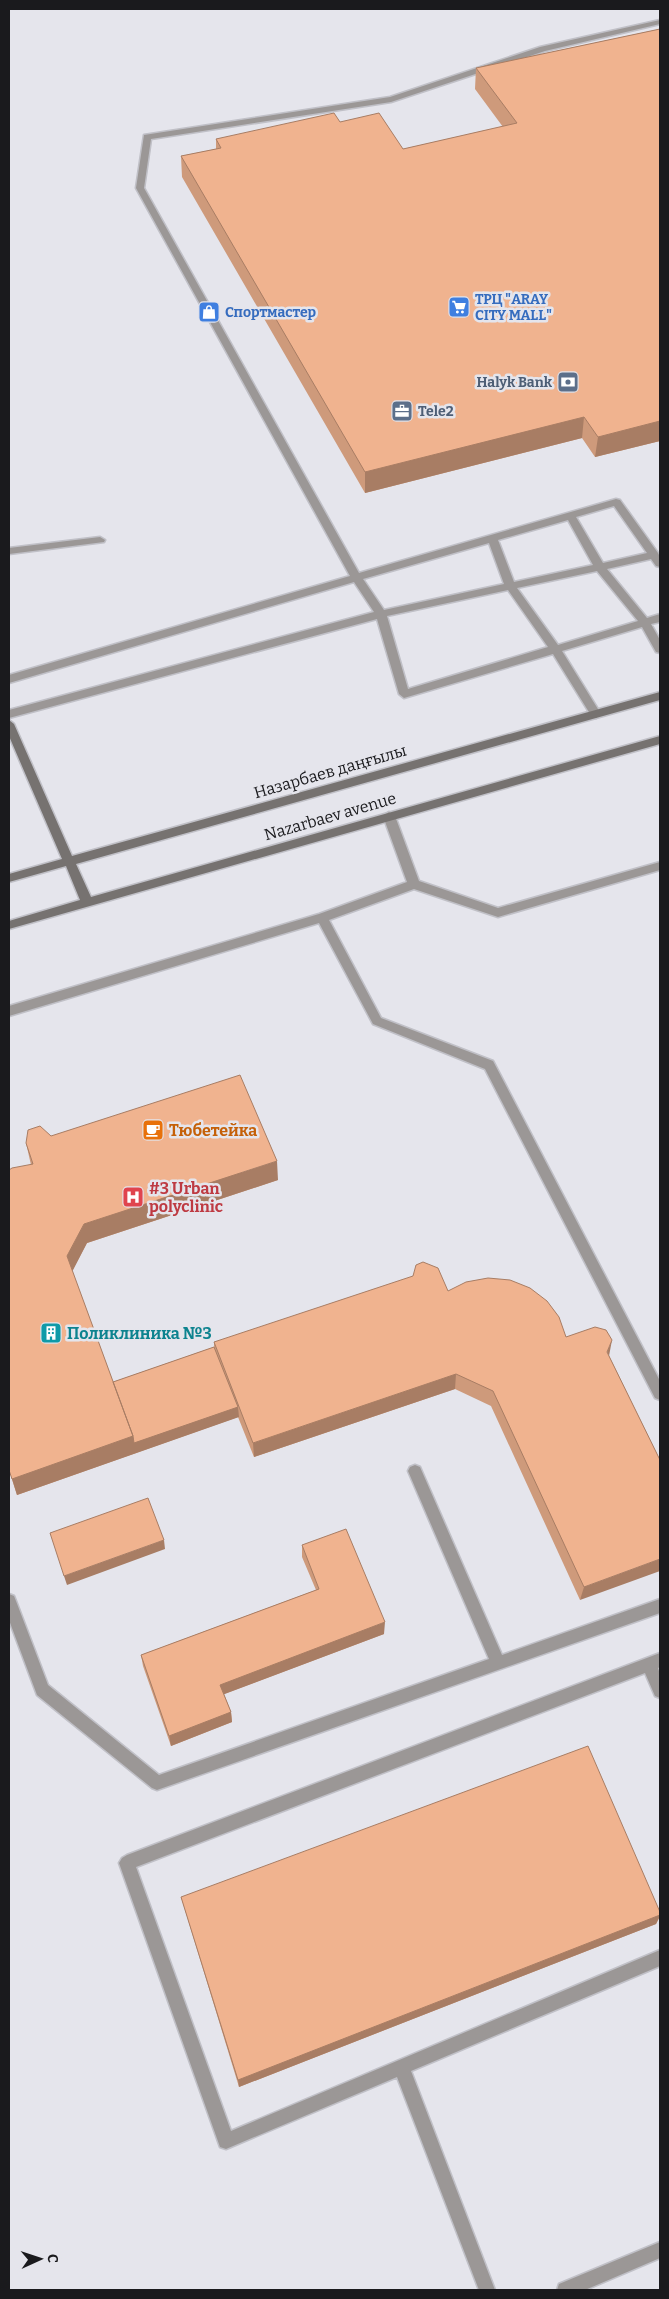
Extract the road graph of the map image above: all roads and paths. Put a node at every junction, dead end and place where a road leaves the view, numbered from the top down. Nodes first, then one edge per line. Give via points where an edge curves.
1 (660, 22) edge
2 (570, 515) junction
3 (492, 538) junction
4 (100, 540) dead end
5 (9, 551) edge
6 (657, 559) edge
7 (600, 567) junction
8 (356, 578) junction
9 (510, 586) junction
10 (381, 614) junction
11 (660, 618) edge
12 (645, 623) junction
13 (555, 649) junction
14 (660, 649) edge
15 (9, 679) edge
16 (660, 696) edge
17 (9, 714) edge
18 (596, 714) junction
19 (9, 724) edge
20 (660, 740) edge
21 (389, 816) junction
22 (69, 861) junction
23 (660, 866) edge
24 (9, 878) edge
25 (414, 884) junction
26 (87, 902) junction
27 (322, 918) junction
28 (9, 925) edge
29 (9, 1011) edge
30 (660, 1394) edge
31 (415, 1471) dead end
32 (9, 1601) edge
33 (660, 1606) edge
34 (498, 1663) junction
35 (655, 1663) edge
36 (660, 1691) edge
37 (660, 1958) edge
38 (401, 2068) junction
39 (660, 2250) edge
40 (487, 2290) edge
41 (565, 2290) edge

1 - 8 lane via 543,49 391,99 147,137 140,188
2 - 3 lane
2 - 6 lane via 616,502
2 - 7 lane
3 - 8 lane
3 - 9 lane
4 - 5 lane
6 - 7 lane
7 - 9 lane
7 - 12 lane
8 - 10 lane
8 - 15 lane
9 - 10 lane
9 - 13 lane
10 - 13 lane via 404,694
10 - 17 lane
11 - 12 lane
12 - 13 lane
12 - 14 lane
13 - 18 lane
16 - 18 main road, Назарбаев даңғылы
18 - 22 main road, Назарбаев даңғылы
19 - 22 main road
20 - 21 main road, Nazarbaev avenue
21 - 25 lane
21 - 26 main road, Nazarbaev avenue
22 - 24 main road, Назарбаев даңғылы
22 - 26 main road
23 - 25 lane via 498,913
25 - 27 lane
26 - 28 main road, Nazarbaev avenue
27 - 29 lane
27 - 30 lane via 376,1021 489,1065
31 - 34 lane
32 - 34 lane via 42,1690 158,1783
33 - 34 lane
35 - 36 lane
35 - 38 lane via 127,1863 226,2141
37 - 38 lane
38 - 40 lane
39 - 41 lane

